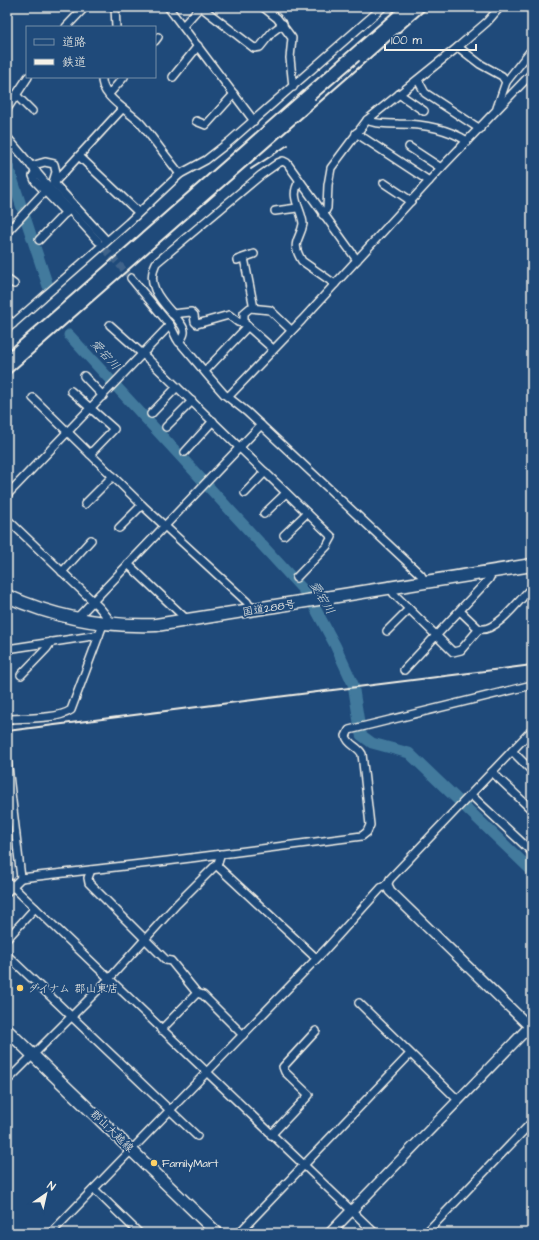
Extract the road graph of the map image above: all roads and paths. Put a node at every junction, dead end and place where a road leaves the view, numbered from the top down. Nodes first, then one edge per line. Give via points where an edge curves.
1 (85, 7) edge
2 (115, 7) edge
3 (168, 7) edge
4 (201, 7) edge
5 (263, 7) edge
6 (383, 7) edge
7 (500, 7) edge
8 (283, 24) junction
9 (67, 26) edge
10 (116, 26) edge
11 (184, 26) junction
12 (198, 46) junction
13 (458, 47) junction
14 (532, 50) edge
15 (532, 73) edge
16 (173, 77) dead end
17 (27, 78) edge
18 (102, 78) edge
19 (123, 78) edge
20 (418, 80) junction
21 (506, 82) junction
22 (293, 87) junction
23 (109, 94) junction
24 (234, 94) junction
25 (399, 94) junction
26 (16, 95) junction
27 (7, 109) edge
28 (122, 109) junction
29 (496, 110) junction
30 (32, 111) dead end
31 (424, 111) dead end
32 (367, 120) junction
33 (196, 121) dead end
34 (254, 121) junction
35 (480, 129) junction
36 (356, 133) junction
37 (7, 137) edge
38 (467, 141) junction
39 (409, 147) dead end
40 (80, 157) junction
41 (441, 168) junction
42 (33, 169) junction
43 (180, 174) junction
44 (429, 181) junction
45 (299, 182) junction
46 (384, 183) dead end
47 (50, 186) junction
48 (411, 201) junction
49 (297, 208) junction
50 (275, 211) dead end
51 (66, 212) junction
52 (138, 212) junction
53 (323, 214) junction
54 (7, 232) edge
55 (40, 240) dead end
56 (107, 241) junction
57 (98, 245) junction
58 (254, 254) dead end
59 (244, 258) junction
60 (237, 260) dead end
61 (357, 260) junction
62 (132, 278) tunnel mouth
63 (7, 279) edge
64 (14, 284) dead end
65 (334, 284) junction
66 (254, 308) junction
67 (172, 314) junction
68 (7, 318) edge
69 (13, 324) junction
70 (110, 324) dead end
71 (246, 324) junction
72 (170, 325) junction
73 (7, 329) edge
74 (291, 330) junction
75 (179, 342) junction
76 (273, 349) junction
77 (142, 355) junction
78 (205, 372) junction
79 (84, 376) dead end
80 (177, 387) junction
81 (71, 391) dead end
82 (103, 396) junction
83 (229, 396) junction
84 (33, 398) dead end
85 (192, 401) junction
86 (90, 408) junction
87 (151, 414) dead end
88 (213, 421) junction
89 (261, 425) junction
90 (166, 427) dead end
91 (67, 432) junction
92 (240, 448) junction
93 (185, 452) dead end
94 (90, 454) junction
95 (265, 472) junction
96 (113, 476) junction
97 (245, 493) dead end
98 (286, 493) junction
99 (7, 495) edge
100 (85, 504) dead end
101 (142, 505) junction
102 (307, 513) junction
103 (264, 514) dead end
104 (7, 519) edge
105 (165, 527) junction
106 (119, 528) dead end
107 (284, 535) dead end
108 (91, 540) dead end
109 (128, 564) junction
110 (532, 565) edge
111 (493, 571) junction
112 (62, 572) junction
113 (296, 578) dead end
114 (425, 582) junction
115 (532, 587) edge
116 (390, 588) junction
117 (7, 596) edge
118 (92, 601) junction
119 (409, 609) junction
120 (252, 610) junction
121 (460, 611) junction
122 (77, 618) junction
123 (186, 621) junction
124 (108, 623) junction
125 (479, 629) junction
126 (387, 632) dead end
127 (99, 634) junction
128 (436, 636) junction
129 (51, 642) junction
130 (7, 650) edge
131 (404, 670) dead end
132 (21, 675) dead end
133 (532, 685) edge
134 (11, 719) dead end
135 (532, 730) edge
136 (512, 752) junction
137 (7, 758) edge
138 (532, 771) edge
139 (492, 772) junction
140 (471, 795) junction
141 (532, 810) edge
142 (532, 852) edge
143 (221, 854) junction
144 (216, 865) junction
145 (91, 870) junction
146 (21, 878) junction
147 (387, 885) junction
148 (9, 887) edge
149 (35, 908) junction
150 (7, 939) edge
151 (146, 939) junction
152 (7, 955) edge
153 (316, 958) junction
154 (109, 979) junction
155 (197, 993) junction
156 (359, 1003) dead end
157 (72, 1016) junction
158 (531, 1028) edge
159 (7, 1030) edge
160 (161, 1030) junction
161 (316, 1031) dead end
162 (243, 1035) junction
163 (410, 1054) junction
164 (32, 1055) junction
165 (206, 1073) junction
166 (7, 1081) edge
167 (458, 1100) junction
168 (170, 1110) junction
169 (532, 1122) edge
170 (271, 1135) junction
171 (197, 1136) dead end
172 (131, 1150) junction
173 (303, 1165) junction
174 (94, 1189) junction
175 (351, 1212) junction
176 (51, 1233) edge
177 (139, 1233) edge
178 (217, 1233) edge
179 (239, 1233) edge
180 (330, 1233) edge
181 (375, 1233) edge
182 (426, 1233) edge

1 - 9 street
2 - 10 street
3 - 11 street
4 - 8 street via 254,48 260,47 272,32
4 - 11 street
5 - 8 street
6 - 22 street
7 - 13 street via 488,22
8 - 22 street via 292,38 290,58
11 - 12 street
12 - 16 street
12 - 24 street
13 - 20 street
13 - 21 street via 480,64 502,76
14 - 21 street
15 - 29 street
17 - 26 street
18 - 23 street
19 - 23 street
20 - 25 street
20 - 35 street via 425,93
21 - 29 street
22 - 34 street
23 - 28 street
24 - 33 street via 206,125
24 - 34 street
25 - 31 street
25 - 32 street
26 - 27 street
26 - 30 street
28 - 40 street
28 - 43 street via 142,124
29 - 35 street
32 - 36 street
32 - 38 street via 427,126
34 - 43 street via 206,160
35 - 38 street
36 - 44 street
36 - 53 street via 331,168 327,208
37 - 42 street
38 - 41 street
39 - 41 street
40 - 47 street
40 - 52 street
41 - 44 street
42 - 47 street
42 - 47 street via 45,162 54,164 56,172
43 - 52 street
44 - 48 street
45 - 49 street via 295,190
45 - 53 street
45 - 67 street via 285,162 278,162 159,260 151,281
46 - 48 street
47 - 51 street
47 - 54 street
47 - 56 street
47 - 57 street
48 - 61 street
49 - 50 street
49 - 65 street via 303,224 296,242 300,257
51 - 55 street
51 - 57 street
52 - 56 street
53 - 61 street
56 - 57 street
57 - 69 street
58 - 59 street
59 - 60 street
59 - 66 street
61 - 65 street
62 - 72 street
63 - 64 street
65 - 74 street
66 - 71 street via 244,313
66 - 74 street via 270,310
67 - 71 street via 191,312 198,324 229,315
67 - 75 street via 184,331
68 - 69 street
69 - 73 street
70 - 77 street
71 - 76 street
71 - 78 street
72 - 75 street
72 - 77 street
74 - 76 street
75 - 78 street
76 - 83 street
77 - 80 street
77 - 82 street
78 - 83 street
79 - 82 street
80 - 85 street
80 - 87 street
81 - 86 street
82 - 86 street
83 - 89 street
84 - 91 street
85 - 88 street
85 - 90 street
86 - 91 street
86 - 94 street via 114,429
88 - 92 street
88 - 93 street
89 - 92 street
89 - 114 street via 421,575
91 - 94 street
91 - 99 street
92 - 95 street
92 - 105 street
94 - 96 street
95 - 97 street
95 - 98 street
96 - 100 street
96 - 101 street
98 - 102 street
98 - 103 street
101 - 105 street
101 - 106 street
102 - 107 street
102 - 113 street via 332,539
104 - 112 street
105 - 109 street
105 - 120 street via 247,602
108 - 112 street
109 - 118 street
109 - 123 street
110 - 111 highway, 国道288号
111 - 114 highway, 国道288号
111 - 121 street via 489,580
112 - 118 street
114 - 116 highway, 国道288号
115 - 125 street via 501,620 488,629
116 - 119 street
116 - 120 highway, 国道288号
117 - 122 highway, 国道288号 via 36,608
118 - 122 street
118 - 124 street
119 - 126 street
119 - 128 street
120 - 123 highway, 国道288号
121 - 125 street
121 - 128 street
122 - 124 highway, 国道288号
123 - 124 highway, 国道288号 via 142,625
124 - 127 street
125 - 128 street via 456,653
127 - 129 street
127 - 134 street via 71,710 56,715
128 - 131 street
129 - 130 street
129 - 132 street
133 - 143 street via 349,730 347,741 362,754 370,824 365,834
135 - 136 street
136 - 138 street
136 - 139 street
137 - 146 street
139 - 140 street
139 - 141 street
140 - 142 street
140 - 147 street
143 - 144 street
143 - 145 street
144 - 151 street
144 - 153 street
145 - 146 street
145 - 151 street via 89,883
146 - 148 street
147 - 153 street via 381,888
147 - 158 street via 390,891
148 - 149 street
149 - 150 street
149 - 154 street
151 - 154 street
151 - 155 street via 166,960 171,961
152 - 157 street
153 - 162 street
154 - 157 street
154 - 160 street
155 - 160 street
155 - 162 street via 203,995
156 - 163 street
157 - 164 street
157 - 168 street
158 - 167 street
159 - 164 main road, 郡山大越線
160 - 165 street
161 - 170 street via 283,1068 309,1095
162 - 165 street
163 - 167 street
163 - 173 street
164 - 166 street
164 - 172 main road, 郡山大越線
165 - 168 street
165 - 170 street
167 - 175 street
168 - 171 street
168 - 172 street
169 - 182 street
170 - 173 street
172 - 174 street
172 - 178 main road, 郡山大越線
173 - 175 street
173 - 179 street
174 - 176 street
174 - 177 street
175 - 180 street
175 - 181 street

